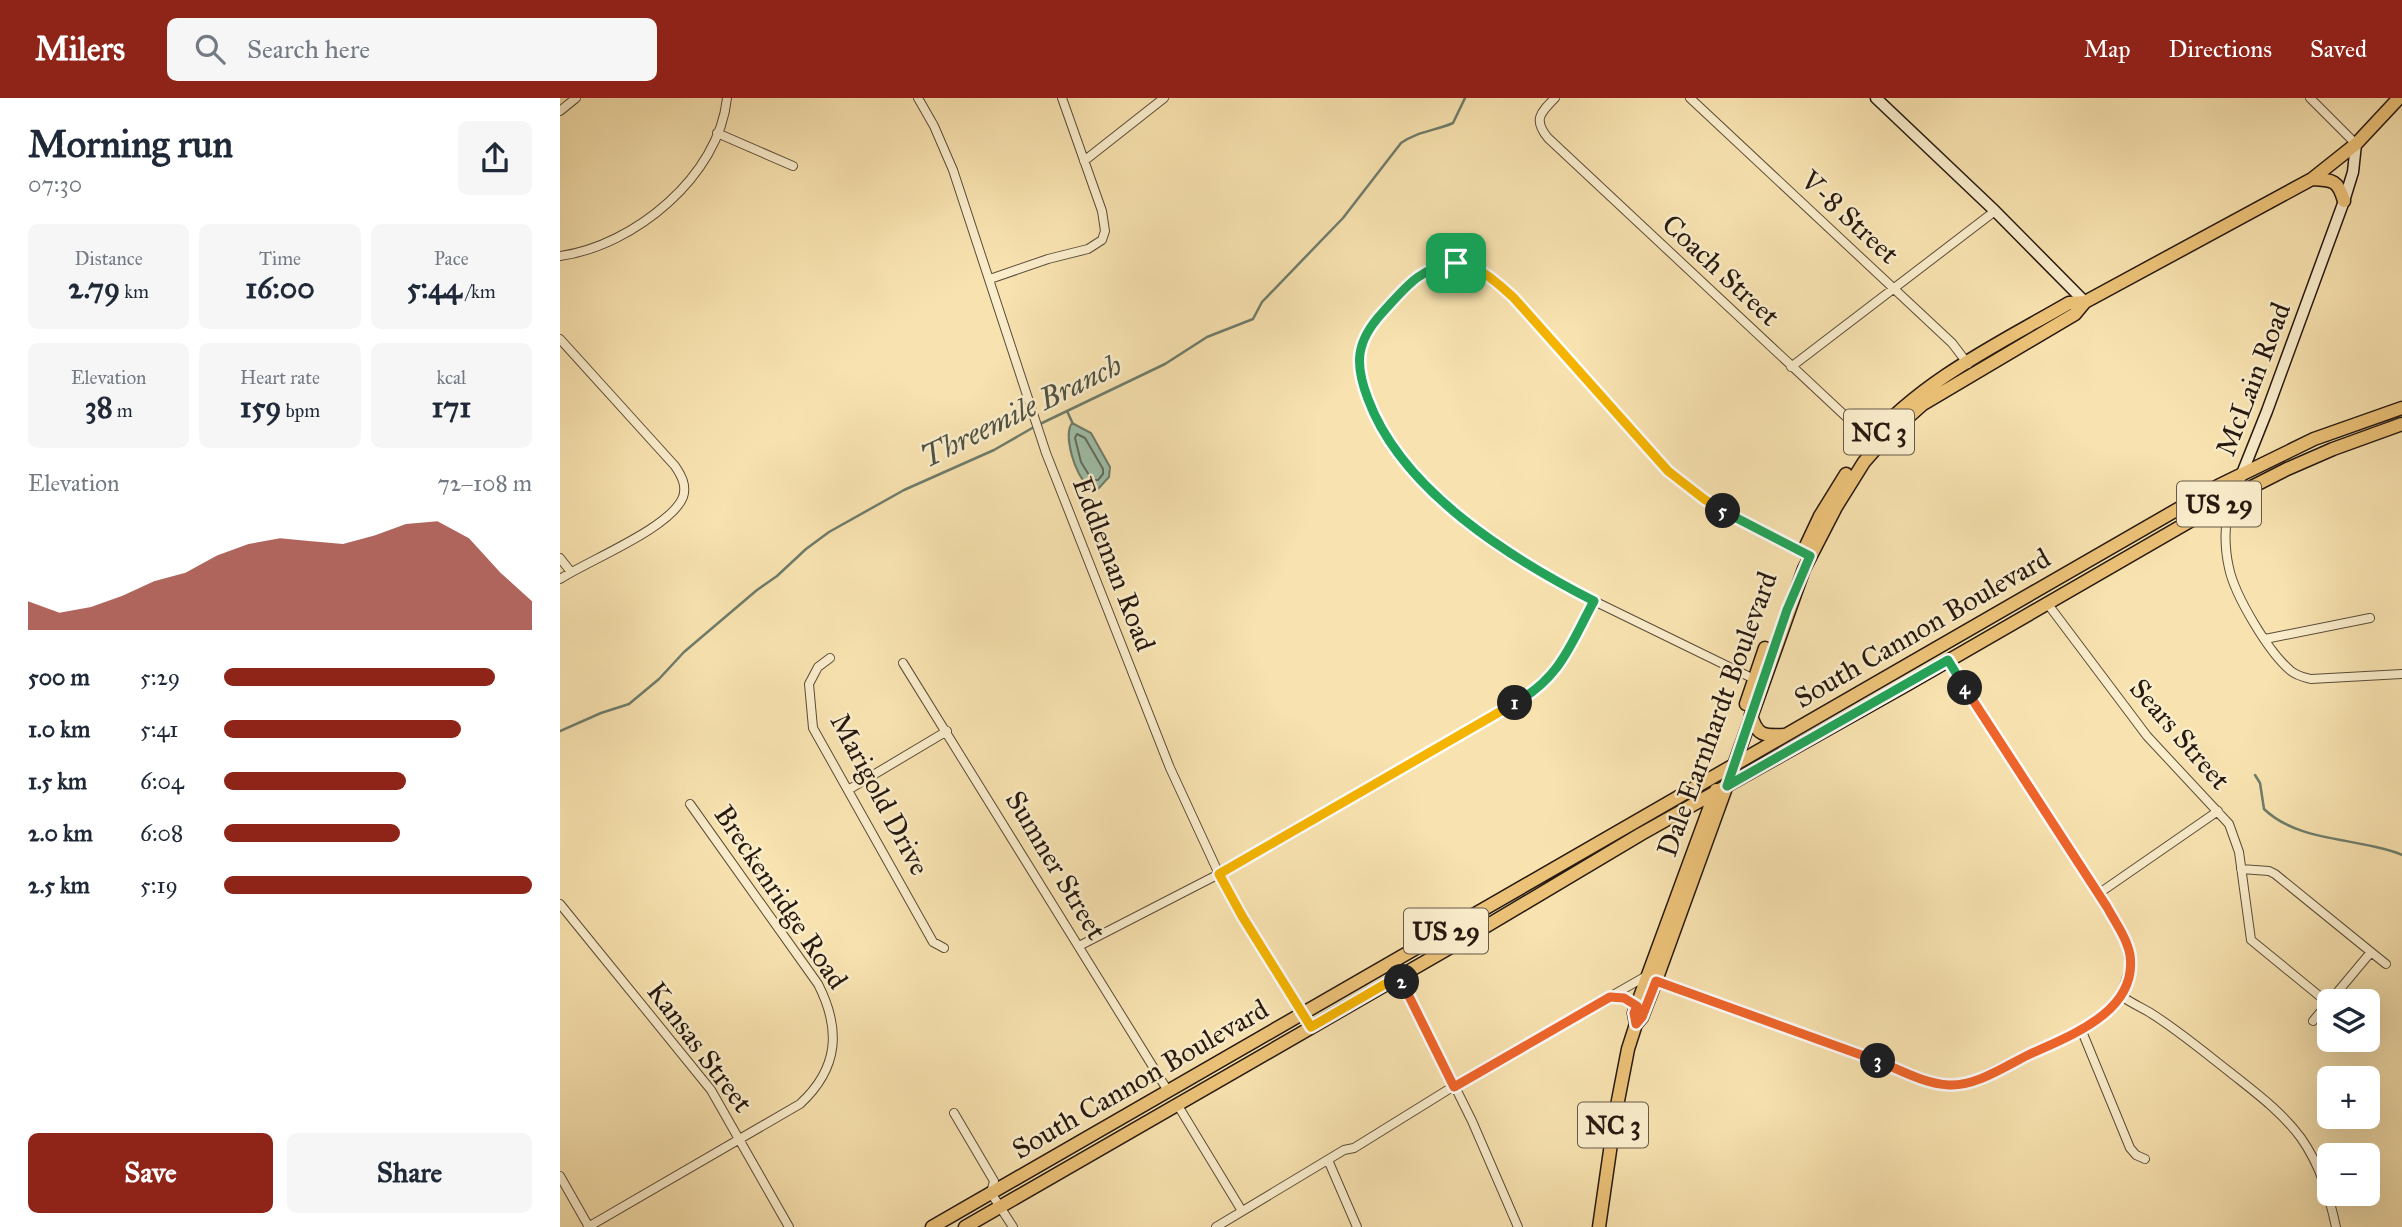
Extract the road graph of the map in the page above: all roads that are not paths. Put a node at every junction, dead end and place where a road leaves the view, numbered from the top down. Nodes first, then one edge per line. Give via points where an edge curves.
1 (576, 98) edge
2 (727, 98) edge
3 (918, 98) edge
4 (1062, 98) edge
5 (1164, 98) edge
6 (1555, 98) edge
7 (1690, 98) edge
8 (1876, 98) edge
9 (2310, 98) edge
10 (2399, 98) edge
11 (560, 111) edge
12 (717, 133) junction
13 (2356, 144) junction
14 (1084, 161) junction
15 (793, 166) dead end
16 (2312, 179) junction
17 (2344, 201) junction
18 (1996, 211) junction
19 (560, 256) edge
20 (990, 279) junction
21 (1894, 289) junction
22 (2085, 302) junction
23 (560, 339) edge
24 (1791, 367) junction
25 (1970, 368) junction
26 (2402, 408) edge
27 (2401, 428) edge
28 (1874, 443) junction
29 (2242, 474) junction
30 (2230, 498) junction
31 (1806, 554) junction
32 (560, 558) edge
33 (571, 572) junction
34 (560, 579) edge
35 (1594, 601) junction
36 (2047, 604) junction
37 (1989, 617) junction
38 (2370, 618) dead end
39 (2265, 639) junction
40 (830, 658) dead end
41 (1948, 660) junction
42 (904, 663) dead end
43 (2402, 674) edge
44 (1754, 679) junction
45 (1751, 715) junction
46 (947, 731) junction
47 (1784, 736) junction
48 (1729, 767) junction
49 (1721, 789) junction
50 (848, 790) junction
51 (690, 804) dead end
52 (2218, 811) junction
53 (2241, 869) junction
54 (1219, 874) junction
55 (2098, 894) junction
56 (560, 904) edge
57 (1079, 947) junction
58 (944, 948) dead end
59 (2371, 952) junction
60 (1393, 962) junction
61 (2386, 964) dead end
62 (1399, 976) junction
63 (1652, 978) junction
64 (2340, 989) edge
65 (2317, 992) edge
66 (2121, 996) junction
67 (1610, 997) junction
68 (1637, 1006) junction
69 (1302, 1013) junction
70 (2317, 1016) edge
71 (2313, 1021) dead end
72 (1636, 1024) junction
73 (1311, 1027) junction
74 (2081, 1029) junction
75 (1454, 1087) junction
76 (1168, 1091) junction
77 (1177, 1104) junction
78 (954, 1113) dead end
79 (740, 1140) junction
80 (2144, 1159) dead end
81 (1328, 1160) junction
82 (560, 1176) edge
83 (991, 1193) junction
84 (1000, 1207) junction
85 (1242, 1210) junction
86 (589, 1227) edge
87 (789, 1227) edge
88 (932, 1227) edge
89 (965, 1227) edge
90 (1013, 1227) edge
91 (1216, 1227) edge
92 (1357, 1227) edge
93 (1518, 1227) edge
94 (1599, 1227) edge
95 (2336, 1227) edge

1 - 11 street
2 - 12 street
3 - 20 street, Eddleman Road via 953,170
4 - 14 street
5 - 14 street
6 - 24 street, Coach Street via 1539,122 1548,138
7 - 21 street, V-8 Street
8 - 18 street
9 - 13 street
10 - 13 main road, Dale Earnhardt Boulevard / NC 3
12 - 15 street
12 - 19 street via 684,188 657,213 609,242
13 - 16 main road, Dale Earnhardt Boulevard / NC 3
13 - 17 street, McLain Road
14 - 20 street via 1104,220 1101,240 1088,249
16 - 17 main road via 2332,180
16 - 22 main road, Dale Earnhardt Boulevard / NC 3
17 - 29 street, McLain Road
18 - 21 street
18 - 22 street
20 - 54 street, Eddleman Road via 1046,453 1164,755
21 - 24 street
21 - 25 street, V-8 Street via 1952,343
22 - 25 main road, Dale Earnhardt Boulevard / NC 3 via 2075,314
23 - 33 street via 675,466 684,491 672,512 657,524
24 - 28 street, Coach Street
25 - 28 main road, Dale Earnhardt Boulevard / NC 3
26 - 29 main road, South Cannon Boulevard / US 29 via 2314,439
27 - 30 main road, South Cannon Boulevard / US 29 via 2287,469
28 - 31 main road, Dale Earnhardt Boulevard / NC 3
29 - 30 street, McLain Road
29 - 37 main road, South Cannon Boulevard / US 29
30 - 36 main road, South Cannon Boulevard / US 29
30 - 39 street, McLain Road via 2225,518 2229,569
31 - 35 street via 1704,499 1668,471 1492,278 1465,264 1431,268 1380,315 1362,341 1360,375 1373,411 1405,464 1461,516 1518,559
31 - 44 main road, Dale Earnhardt Boulevard / NC 3 via 1780,607
31 - 45 main road, Dale Earnhardt Boulevard / NC 3
32 - 33 street
33 - 34 street
35 - 44 street
35 - 54 street via 1558,668 1531,694
36 - 41 main road, South Cannon Boulevard / US 29
36 - 52 street, Sears Street via 2147,736
37 - 41 main road, US 29 via 1955,647
37 - 47 main road, South Cannon Boulevard / US 29
38 - 39 street
39 - 43 street, McLain Road via 2301,677
40 - 50 street, Marigold Drive via 808,684 813,728
41 - 49 main road, South Cannon Boulevard / US 29
41 - 55 street
42 - 46 street, Sumner Street
44 - 48 main road, Dale Earnhardt Boulevard / NC 3
45 - 47 main road via 1759,732
45 - 48 main road, Dale Earnhardt Boulevard / NC 3
46 - 50 street
46 - 57 street, Sumner Street
47 - 48 main road, South Cannon Boulevard / US 29
48 - 49 main road, Dale Earnhardt Boulevard / NC 3
48 - 60 main road, South Cannon Boulevard / US 29
49 - 62 main road, South Cannon Boulevard / US 29
49 - 63 main road, Dale Earnhardt Boulevard / NC 3
50 - 58 street, Marigold Drive via 933,942
51 - 79 street, Breckenridge Road via 818,984 832,1014 831,1055 820,1082 800,1104
52 - 53 street via 2233,830
52 - 55 street, Sears Street
53 - 59 street via 2275,874
53 - 65 street via 2251,940
54 - 57 street
54 - 69 street, Eddleman Road
55 - 66 street via 2130,955
56 - 79 street, Kansas Street via 711,1090
57 - 76 street, Sumner Street
59 - 61 street
59 - 64 street
60 - 62 street
60 - 69 main road, South Cannon Boulevard / US 29
62 - 73 main road, South Cannon Boulevard / US 29
62 - 75 street
63 - 67 street
63 - 68 main road, Dale Earnhardt Boulevard / NC 3
63 - 72 main road, Dale Earnhardt Boulevard / NC 3
63 - 74 street via 1946,1085 1973,1081
66 - 74 street via 2111,1010
66 - 95 street via 2188,1039 2282,1116 2316,1163
67 - 68 street
67 - 75 street
68 - 72 main road, Dale Earnhardt Boulevard / NC 3
69 - 73 street, Eddleman Road
69 - 76 main road, South Cannon Boulevard / US 29
70 - 71 street
72 - 94 main road, Dale Earnhardt Boulevard / NC 3 via 1620,1081
73 - 77 main road, South Cannon Boulevard / US 29
74 - 80 street via 2130,1148
75 - 81 street
75 - 93 street
76 - 83 main road, South Cannon Boulevard / US 29
77 - 84 main road, South Cannon Boulevard / US 29
77 - 85 street
78 - 83 street via 994,1181
79 - 86 street, Breckenridge Road
79 - 87 street, Kansas Street
81 - 85 street
81 - 92 street
82 - 86 street
83 - 84 street
83 - 88 main road, South Cannon Boulevard / US 29
84 - 89 main road, South Cannon Boulevard / US 29
84 - 90 street
85 - 91 street

